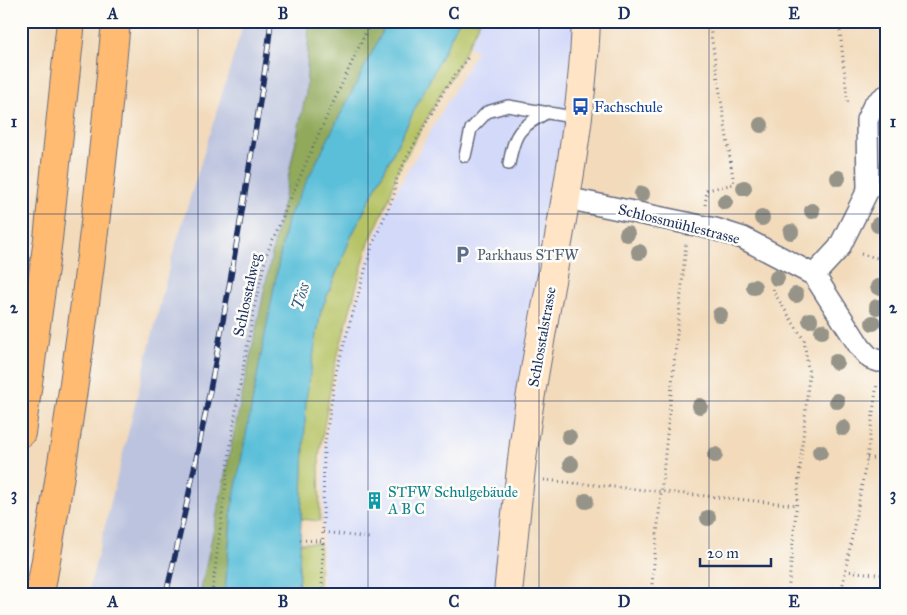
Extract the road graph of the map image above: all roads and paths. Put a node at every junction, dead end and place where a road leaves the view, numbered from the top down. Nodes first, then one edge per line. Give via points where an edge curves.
1 (71, 21) edge
2 (116, 21) edge
3 (371, 21) edge
4 (586, 21) edge
5 (709, 21) edge
6 (469, 56) dead end
7 (884, 97) dead end
8 (548, 112) junction
9 (578, 118) junction
10 (465, 156) dead end
11 (508, 164) dead end
12 (566, 198) junction
13 (696, 217) junction
14 (777, 256) junction
15 (814, 275) junction
16 (886, 310) edge
17 (880, 361) junction
18 (21, 433) edge
19 (867, 458) junction
20 (886, 460) edge
21 (541, 480) dead end
22 (661, 491) junction
23 (797, 505) junction
24 (323, 532) junction
25 (369, 538) dead end
26 (300, 540) dead end
27 (323, 541) junction
28 (845, 571) junction
29 (886, 575) edge
30 (40, 594) edge
31 (212, 594) edge
32 (322, 594) edge
33 (508, 594) edge
34 (651, 594) edge
35 (788, 594) edge
36 (841, 594) edge

1 - 18 highway via 50,221
2 - 30 highway via 84,308
3 - 31 path, Schlosstalweg via 267,253 239,390
4 - 9 main road, Schlosstalstrasse
5 - 13 path via 734,184 707,190
6 - 24 path via 445,89 406,159 372,246 336,372 324,449
7 - 15 street via 874,105 867,120 868,190 839,248
8 - 9 lane
8 - 10 lane via 508,106 487,112 471,129
8 - 11 lane via 525,125 513,143
9 - 12 main road, Schlosstalstrasse
12 - 13 street, Schlossmühlestrasse
12 - 33 main road, Schlosstalstrasse via 530,405
13 - 14 street, Schlossmühlestrasse
13 - 22 path
14 - 15 street, Schlossmühlestrasse
14 - 23 path via 772,291 804,340 809,375
15 - 17 street via 860,347 870,358
16 - 17 path
17 - 19 path
19 - 20 path
19 - 28 path
21 - 22 path
22 - 23 path
22 - 34 path
23 - 35 path
24 - 25 path
24 - 27 path
26 - 27 path
27 - 32 path
28 - 29 path
28 - 36 path

